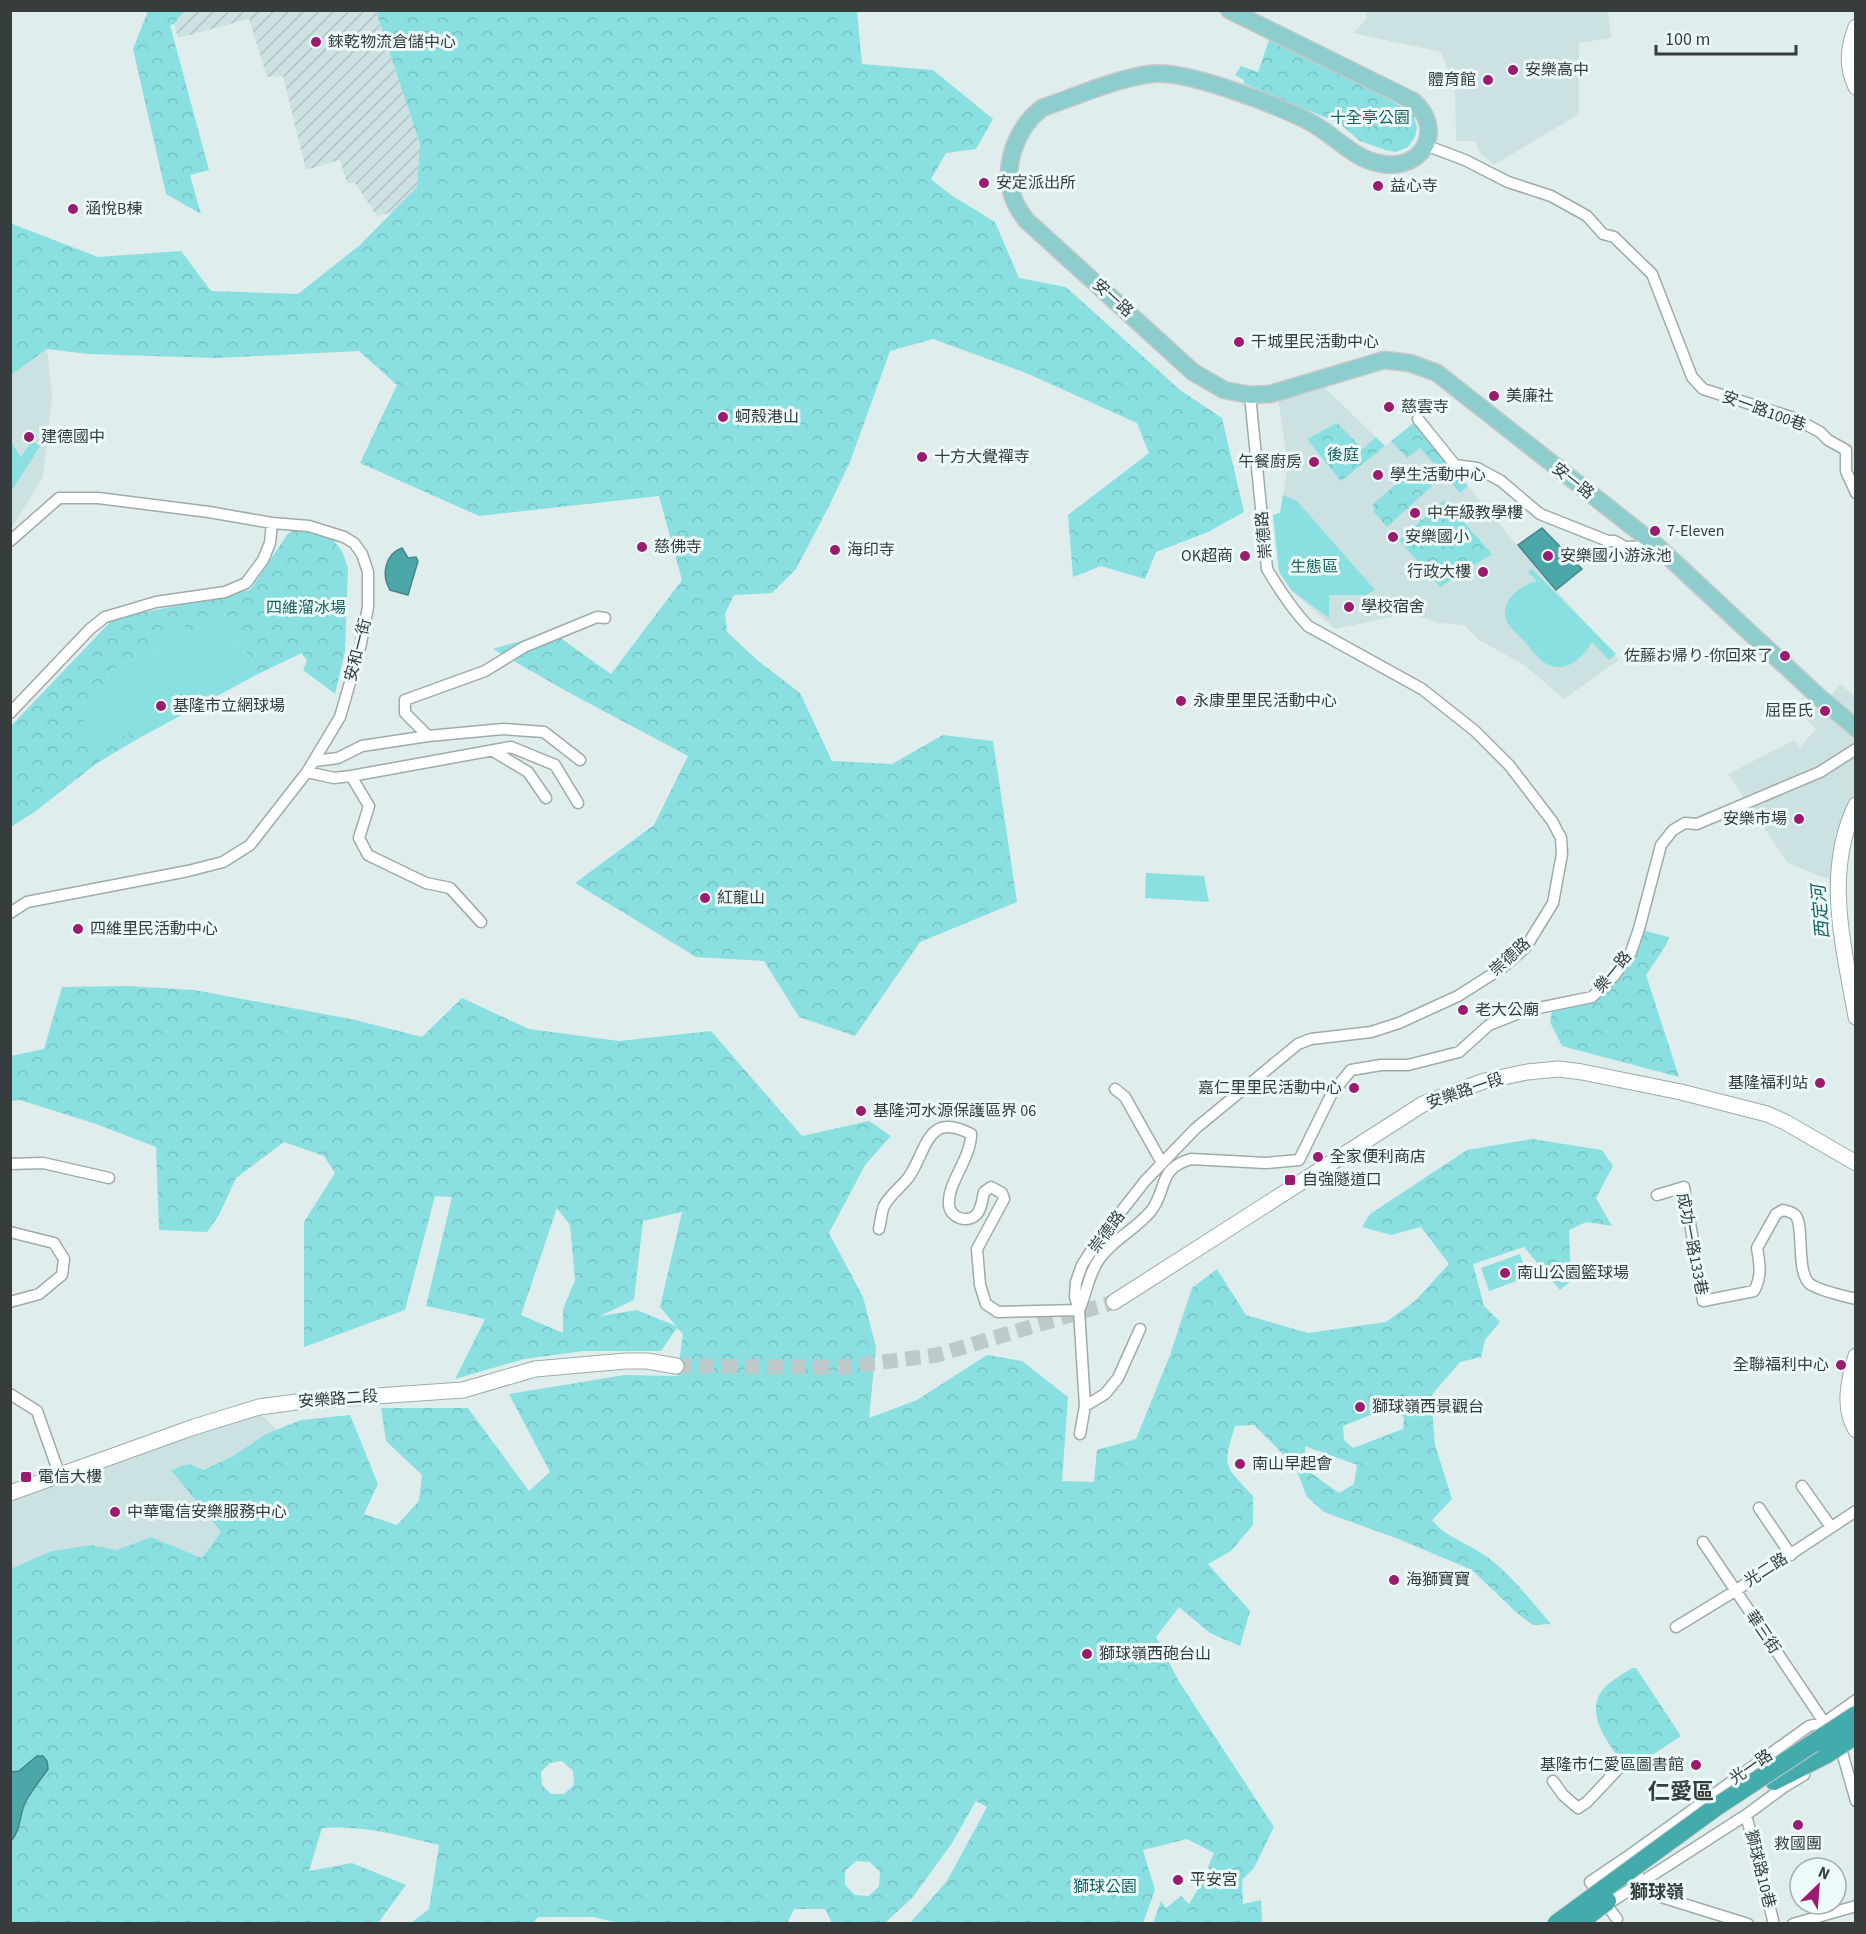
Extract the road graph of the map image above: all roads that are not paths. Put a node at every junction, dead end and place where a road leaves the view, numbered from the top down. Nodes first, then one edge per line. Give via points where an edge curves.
1 (1229, 10) edge
2 (1856, 27) edge
3 (1856, 87) edge
4 (1425, 145) junction
5 (1250, 395) junction
6 (1418, 419) dead end
7 (1856, 493) edge
8 (272, 523) junction
9 (10, 541) edge
10 (1657, 546) junction
11 (605, 618) dead end
12 (10, 713) edge
13 (1856, 728) edge
14 (428, 736) junction
15 (1856, 749) edge
16 (493, 751) junction
17 (580, 760) dead end
18 (315, 761) junction
19 (307, 772) junction
20 (351, 776) junction
21 (546, 798) dead end
22 (578, 803) dead end
23 (1856, 805) edge
24 (10, 913) edge
25 (481, 922) dead end
26 (1856, 1017) edge
27 (1115, 1089) dead end
28 (1299, 1160) junction
29 (1162, 1162) junction
30 (1856, 1163) edge
31 (10, 1164) edge
32 (1311, 1175) junction
33 (109, 1178) dead end
34 (1658, 1194) dead end
35 (879, 1229) dead end
36 (10, 1232) edge
37 (1856, 1299) edge
38 (10, 1302) edge
39 (1114, 1302) tunnel mouth
40 (1079, 1310) junction
41 (1140, 1329) dead end
42 (1856, 1356) edge
43 (676, 1366) tunnel mouth
44 (10, 1394) edge
45 (1085, 1406) junction
46 (1856, 1430) edge
47 (1080, 1434) dead end
48 (60, 1476) junction
49 (1802, 1486) dead end
50 (10, 1493) edge
51 (1759, 1508) dead end
52 (1856, 1511) edge
53 (1831, 1527) junction
54 (1702, 1542) dead end
55 (1791, 1555) junction
56 (1735, 1591) junction
57 (1676, 1627) dead end
58 (1856, 1700) edge
59 (1856, 1707) edge
60 (1856, 1715) edge
61 (1825, 1722) junction
62 (1856, 1726) edge
63 (1856, 1735) edge
64 (1856, 1743) edge
65 (1842, 1752) junction
66 (1620, 1767) dead end
67 (1553, 1781) dead end
68 (1774, 1781) junction
69 (1856, 1802) edge
70 (1716, 1807) junction
71 (1746, 1815) junction
72 (1627, 1857) junction
73 (1642, 1883) junction
74 (1606, 1905) junction
75 (1856, 1906) edge
76 (1617, 1918) dead end
77 (1556, 1923) edge
78 (1578, 1923) edge
79 (1749, 1923) edge
80 (1774, 1923) edge
81 (1793, 1923) edge

1 - 4 main road via 1413,101 1423,110 1427,121
2 - 3 street via 1848,65
4 - 5 main road, 安一路 via 1416,158 1382,165 1366,160 1294,114 1244,95 1166,74 1125,80 1042,108 1026,124 1012,154 1010,177 1014,200 1026,220 1193,372 1224,390
4 - 7 street, 安一路100巷 via 1508,182 1551,196 1587,216 1603,234 1614,237 1652,274 1692,377 1703,389 1794,418 1820,432 1846,450 1846,471
5 - 10 main road, 安一路 via 1270,394 1377,361 1418,364 1444,378
5 - 29 street, 崇德路 via 1267,569 1272,578 1308,626 1422,689 1475,731 1509,765 1552,821 1561,838 1562,854 1553,903 1526,947 1502,968 1458,996 1399,1023 1371,1032 1298,1044 1227,1101
6 - 10 street via 1455,465 1477,468 1540,514 1624,547
8 - 9 street, 安和一街 via 98,498 59,498
8 - 12 street via 263,560 246,583 225,592 156,602 105,617
8 - 18 street, 安和一街 via 309,526 344,537 354,543 368,572 368,608 360,648 340,717
10 - 13 main road, 安一路
11 - 14 street via 597,617 524,647 484,672 405,700 405,713
14 - 17 street via 503,729 544,732
14 - 18 street via 362,746 338,758
15 - 28 street, 樂一路 via 1820,772 1697,824 1685,823 1673,830 1662,845 1631,952 1592,997 1524,1011 1489,1025 1459,1052 1408,1065 1351,1070 1332,1093
16 - 20 street
16 - 21 street via 528,772
16 - 22 street via 511,747 555,765
18 - 19 street, 安和一街
19 - 20 street via 334,778
19 - 24 street, 安和一街 via 250,845 223,862 27,902
20 - 25 street via 369,806 358,838 368,855 426,883 450,888
23 - 26 street via 1841,848 1837,878 1839,916
27 - 29 street via 1125,1098
28 - 32 street
28 - 40 street via 1180,1162 1168,1173 1151,1210 1099,1259
29 - 40 street, 崇德路 via 1082,1265 1076,1282
30 - 32 street, 安樂路一段 via 1767,1114 1595,1073 1559,1069 1484,1081 1423,1104
31 - 33 street via 43,1163
32 - 39 street, 安樂路一段
34 - 37 street, 成功一路133巷 via 1684,1187 1703,1301 1754,1291 1761,1270 1757,1248 1776,1214 1783,1210 1797,1218 1806,1280 1812,1286
35 - 40 street via 884,1206 909,1176 928,1137 953,1126 963,1130 971,1134 971,1147 951,1192 951,1211 957,1218 976,1215 984,1192 991,1187 1002,1193 1004,1199 977,1249 986,1304 998,1312
36 - 38 street via 54,1243 64,1259 62,1275 39,1294
40 - 45 street, 崇德路
41 - 45 street via 1118,1378 1105,1394
42 - 46 street via 1848,1406
43 - 48 street, 安樂路二段 via 626,1361 535,1369 463,1390 259,1407
44 - 48 street via 37,1411
45 - 47 street, 崇德路
48 - 50 street, 安樂路二段
49 - 53 street
51 - 55 street
52 - 53 street, 光二路
53 - 55 street, 光二路
54 - 56 street, 華三街
55 - 56 street, 光二路
56 - 57 street, 光二路
56 - 61 street, 華三街
58 - 61 street, 光一路
59 - 70 highway, bridge
60 - 70 highway, bridge
61 - 65 street, 華三街
61 - 72 street, 光一路 via 1809,1726
62 - 68 highway
63 - 68 highway, bridge
64 - 65 street
65 - 69 street, 華三街
65 - 71 street
66 - 67 street via 1578,1808
68 - 78 highway, bridge via 1672,1851
70 - 77 highway, bridge
71 - 73 street
71 - 80 street, 獅球路10巷
72 - 73 street
72 - 74 street, 光一路 via 1590,1882
73 - 74 street
73 - 79 street via 1658,1896
74 - 76 street
75 - 81 street

